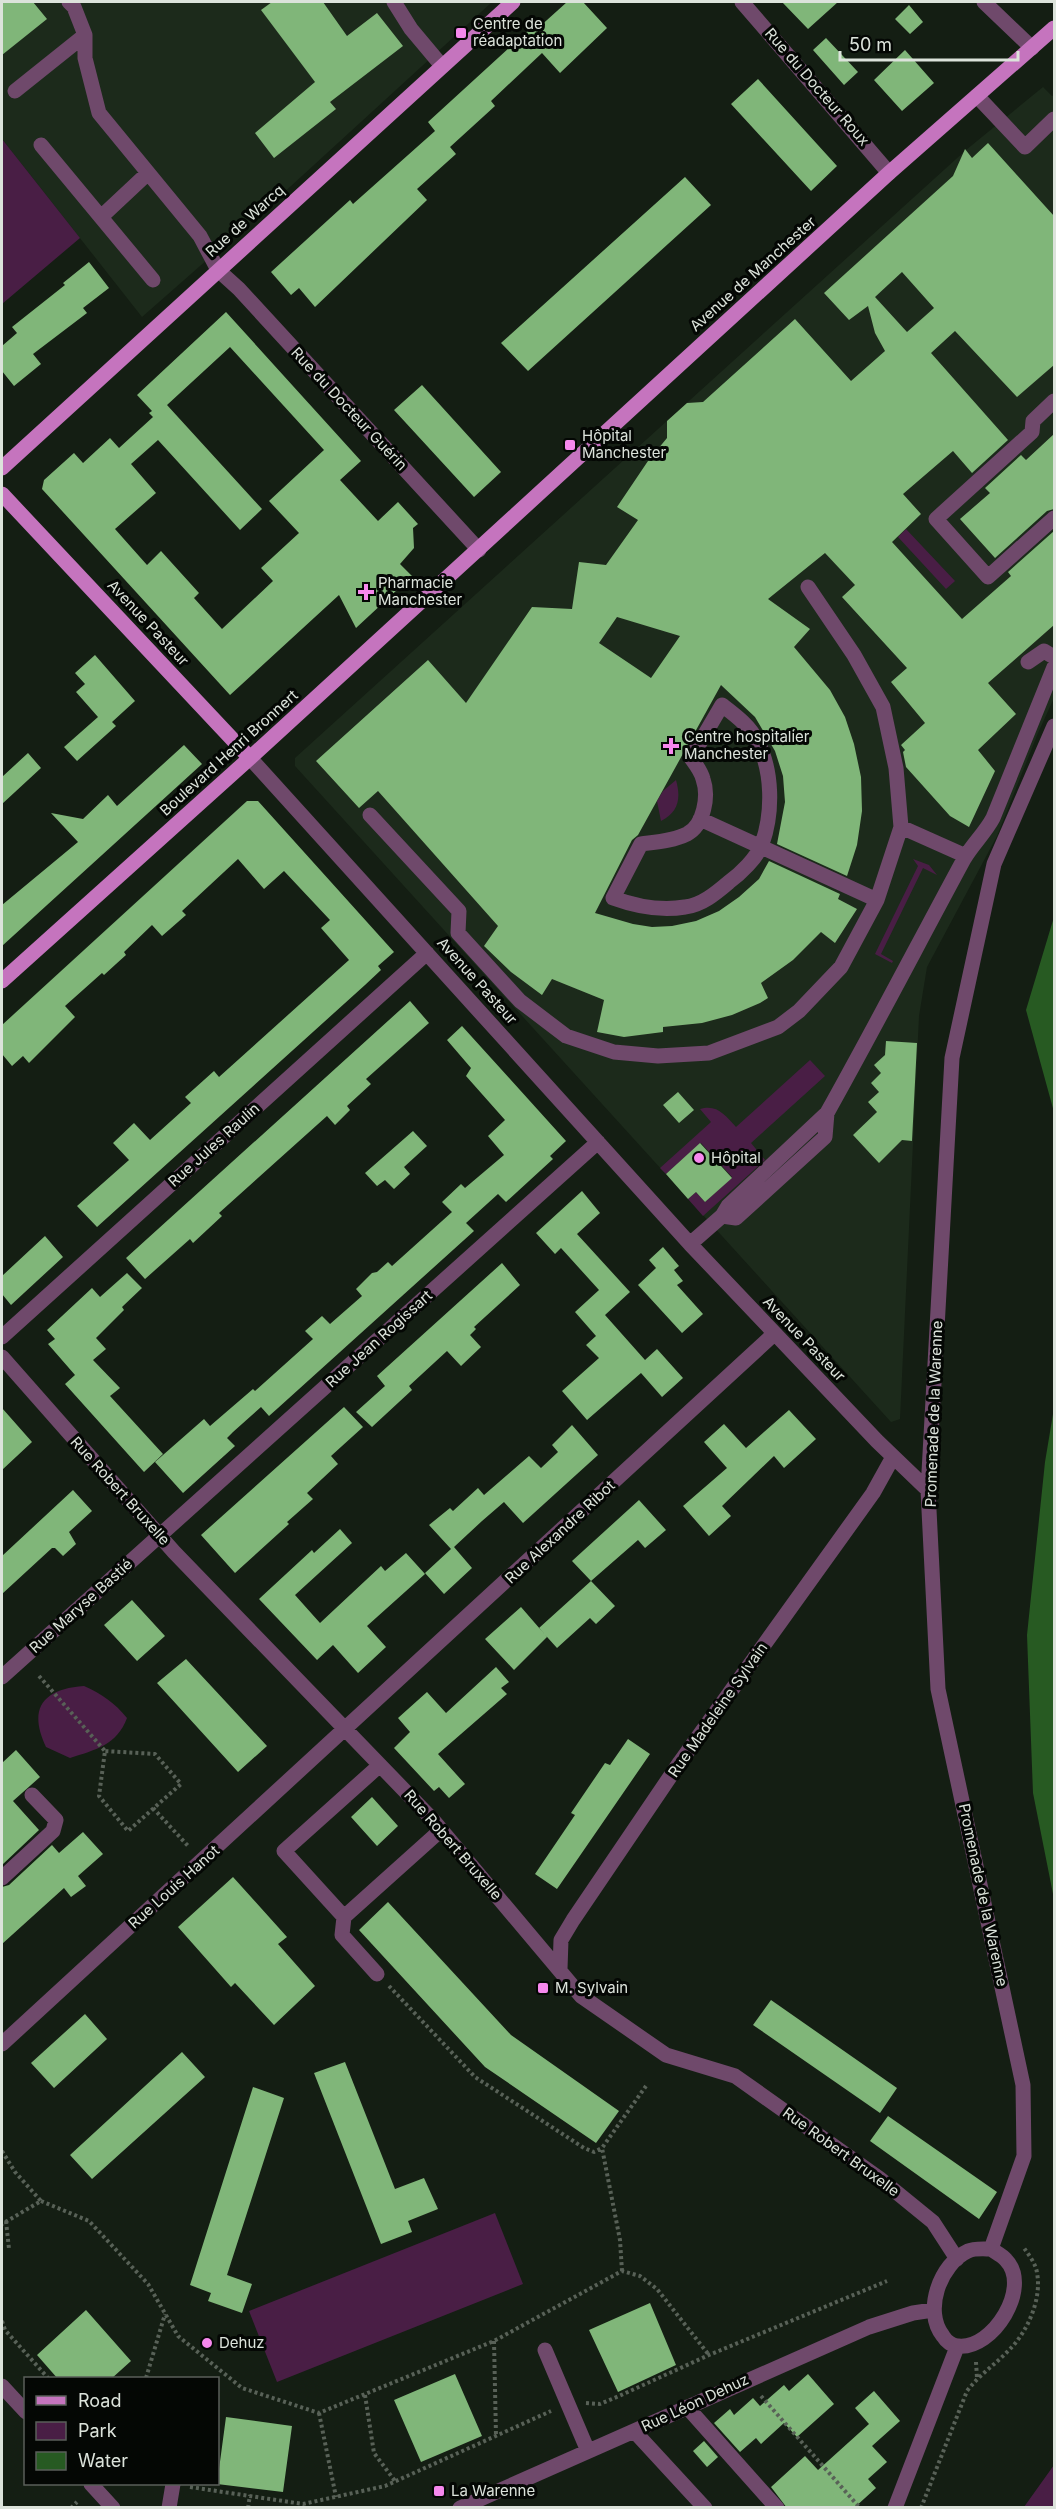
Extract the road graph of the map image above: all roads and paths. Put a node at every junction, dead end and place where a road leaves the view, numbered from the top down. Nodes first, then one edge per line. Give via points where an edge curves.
1 (69, 2) edge
2 (394, 2) edge
3 (513, 2) edge
4 (742, 2) edge
5 (984, 2) edge
6 (1054, 28) edge
7 (85, 35) junction
8 (1032, 48) junction
9 (442, 66) junction
10 (15, 91) dead end
11 (978, 96) junction
12 (1054, 119) edge
13 (41, 145) dead end
14 (148, 173) junction
15 (890, 173) junction
16 (101, 218) junction
17 (218, 270) junction
18 (153, 280) dead end
19 (1054, 401) edge
20 (2, 468) edge
21 (2, 494) edge
22 (1054, 518) edge
23 (479, 550) junction
24 (808, 587) dead end
25 (1054, 657) edge
26 (1028, 662) dead end
27 (1054, 667) edge
28 (1054, 726) edge
29 (250, 758) junction
30 (370, 815) dead end
31 (700, 819) junction
32 (901, 827) junction
33 (761, 846) junction
34 (966, 856) junction
35 (877, 900) junction
36 (427, 953) junction
37 (2, 981) edge
38 (598, 1143) junction
39 (690, 1244) junction
40 (774, 1334) junction
41 (2, 1336) edge
42 (2, 1357) edge
43 (893, 1457) junction
44 (928, 1490) junction
45 (160, 1536) junction
46 (39, 1676) dead end
47 (2, 1677) edge
48 (346, 1730) junction
49 (105, 1751) junction
50 (380, 1765) junction
51 (32, 1795) dead end
52 (153, 1808) junction
53 (441, 1830) junction
54 (189, 1847) dead end
55 (2, 1878) edge
56 (344, 1917) junction
57 (560, 1969) junction
58 (377, 1974) joint
59 (2, 2044) edge
60 (646, 2085) dead end
61 (602, 2148) junction
62 (2, 2151) edge
63 (41, 2200) junction
64 (6, 2221) junction
65 (2, 2224) edge
66 (999, 2226) junction
67 (9, 2249) dead end
68 (991, 2249) junction
69 (957, 2259) junction
70 (622, 2271) junction
71 (887, 2280) dead end
72 (933, 2310) junction
73 (165, 2314) junction
74 (2, 2321) edge
75 (494, 2341) junction
76 (957, 2347) junction
77 (545, 2350) dead end
78 (709, 2355) junction
79 (46, 2377) edge
80 (147, 2377) edge
81 (747, 2379) junction
82 (2, 2386) edge
83 (365, 2395) junction
84 (568, 2404) junction
85 (687, 2407) junction
86 (24, 2410) edge
87 (319, 2414) junction
88 (634, 2431) junction
89 (496, 2436) junction
90 (588, 2451) junction
91 (395, 2481) junction
92 (92, 2485) edge
93 (173, 2485) edge
94 (180, 2485) edge
95 (250, 2495) junction
96 (336, 2497) junction
97 (77, 2502) dead end
98 (71, 2508) edge
99 (112, 2508) edge
100 (169, 2508) edge
101 (248, 2508) edge
102 (460, 2508) edge
103 (705, 2508) edge
104 (777, 2508) edge
105 (860, 2508) edge
106 (895, 2508) edge
107 (921, 2508) edge

1 - 7 street
2 - 9 street
3 - 9 main road, Rue de Warcq
4 - 15 street, Rue du Docteur Roux
5 - 8 street
6 - 8 main road, Avenue de Manchester
7 - 10 street
7 - 14 street, Rue du Docteur Guérin via 85,58 99,113
8 - 11 main road, Avenue de Manchester
9 - 17 main road, Rue de Warcq
11 - 12 street via 1025,147
11 - 15 main road, Avenue de Manchester
13 - 16 street
14 - 16 street
14 - 17 street, Rue du Docteur Guérin via 200,236
15 - 23 main road, Avenue de Manchester
16 - 18 street
17 - 20 main road, Rue de Warcq
17 - 23 street, Rue du Docteur Guérin
19 - 22 street via 1033,421 1032,432 936,519 988,577
21 - 29 main road, Avenue Pasteur
23 - 29 main road, Boulevard Henri Bronnert
24 - 32 street via 883,707 896,768
25 - 26 street via 1044,651
27 - 34 street via 993,818
28 - 44 street, Promenade de la Warenne via 993,864 952,1058
29 - 36 street, Avenue Pasteur
29 - 37 main road, Boulevard Henri Bronnert
30 - 35 street via 459,911 458,933 520,1001 566,1036 614,1052 658,1056 709,1053 778,1027 800,1011 841,967
31 - 33 street
31 - 33 street via 706,800 704,781 691,758 722,705 757,740 768,772 770,811
31 - 33 street via 689,833 641,844 613,898 656,908 686,907 711,897 737,876
32 - 34 street
32 - 35 street
33 - 35 street
34 - 39 street via 827,1113 825,1137 736,1218 722,1216
36 - 38 street, Avenue Pasteur
36 - 41 street, Rue Jules Raulin
38 - 39 street, Avenue Pasteur
38 - 45 street, Rue Jean Rogissart
39 - 40 street, Avenue Pasteur
40 - 43 street, Avenue Pasteur
40 - 48 street, Rue Alexandre Ribot
42 - 45 street, Rue Robert Bruxelle
43 - 44 street, Avenue Pasteur
43 - 57 street, Rue Madeleine Sylvain via 873,1493 573,1920 561,1940
44 - 66 street, Promenade de la Warenne via 938,1689 1023,2085 1024,2156
45 - 47 street, Rue Maryse Bastié
45 - 48 street, Rue Robert Bruxelle
46 - 49 path
48 - 50 street, Rue Robert Bruxelle
48 - 59 street, Rue Louis Hanot
49 - 52 path via 99,1796 128,1830
49 - 52 path via 154,1754 181,1785
50 - 53 street, Rue Robert Bruxelle
50 - 56 street via 284,1851
51 - 55 street via 56,1820 53,1831
52 - 54 path
53 - 56 street
53 - 57 street, Rue Robert Bruxelle
56 - 58 street via 342,1935
57 - 69 street, Rue Robert Bruxelle via 581,1996 666,2055 735,2076 879,2178 933,2222
58 - 61 path via 475,2077 584,2148 594,2152
60 - 61 path
61 - 70 path via 620,2240
62 - 63 path
63 - 64 path
63 - 73 path via 89,2221 148,2284
64 - 65 path
64 - 67 path
66 - 68 street, Promenade de la Warenne
66 - 107 path via 1023,2247 1037,2272 1033,2312 1011,2348 967,2391
68 - 69 street via 969,2250
68 - 76 street via 1007,2260 1014,2278 1011,2301 1002,2322 981,2343
69 - 72 street via 938,2288
70 - 75 path
70 - 78 path via 657,2289
71 - 78 path
72 - 76 street via 936,2328
72 - 81 street, Rue Léon Dehuz via 869,2327
73 - 80 path
73 - 87 path via 178,2336 242,2388
74 - 79 path via 5,2330
75 - 83 path
75 - 89 path
76 - 106 street
77 - 84 street
78 - 84 path via 600,2404
81 - 85 street, Rue Léon Dehuz
81 - 105 path
82 - 86 street
83 - 87 path
83 - 91 path via 374,2453
84 - 89 path
84 - 90 street
85 - 88 street, Rue Léon Dehuz
85 - 104 street
87 - 96 path
88 - 90 street, Rue Léon Dehuz
88 - 103 street
89 - 91 path
90 - 102 street, Rue Léon Dehuz
91 - 96 path
92 - 99 street
93 - 100 street
94 - 95 path
95 - 96 path via 303,2504
95 - 101 path
97 - 98 path

